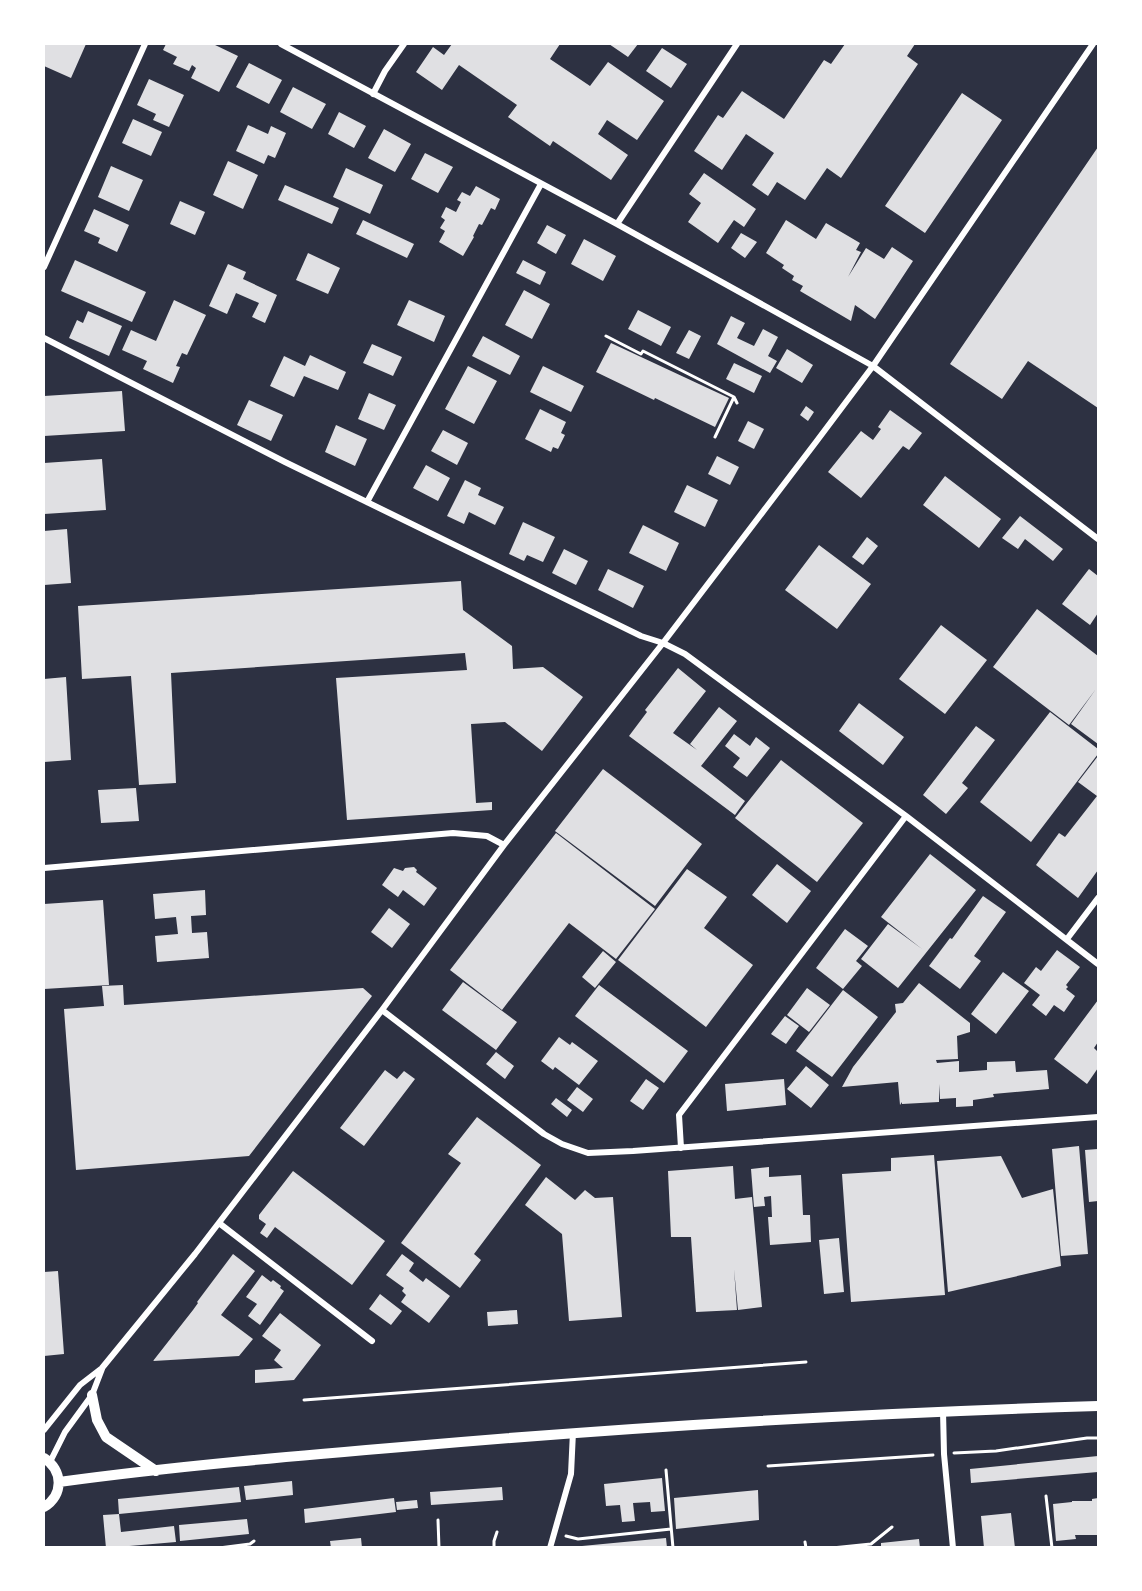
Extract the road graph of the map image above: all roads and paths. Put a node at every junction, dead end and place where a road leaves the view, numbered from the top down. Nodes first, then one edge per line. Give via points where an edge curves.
1 (145, 44) edge
2 (281, 44) edge
3 (404, 44) edge
4 (737, 44) edge
5 (1093, 44) edge
6 (373, 94) junction
7 (541, 184) junction
8 (616, 224) junction
9 (44, 267) edge
10 (606, 336) dead end
11 (44, 338) edge
12 (873, 366) junction
13 (734, 397) junction
14 (736, 403) dead end
15 (715, 436) dead end
16 (367, 502) junction
17 (1098, 539) edge
18 (663, 643) junction
19 (906, 816) junction
20 (504, 845) junction
21 (44, 868) edge
22 (1098, 898) edge
23 (1067, 939) junction
24 (1098, 964) edge
25 (382, 1010) junction
26 (1098, 1117) edge
27 (681, 1148) junction
28 (219, 1223) junction
29 (372, 1341) dead end
30 (806, 1362) dead end
31 (102, 1368) junction
32 (92, 1395) junction
33 (304, 1400) dead end
34 (1098, 1406) edge
35 (943, 1411) junction
36 (44, 1430) edge
37 (573, 1432) junction
38 (47, 1460) edge
39 (666, 1470) dead end
40 (156, 1471) junction
41 (59, 1482) junction
42 (1046, 1496) dead end
43 (44, 1507) edge
44 (438, 1520) dead end
45 (892, 1527) dead end
46 (671, 1529) junction
47 (497, 1532) dead end
48 (555, 1533) junction
49 (851, 1539) dead end
50 (254, 1541) dead end
51 (805, 1542) dead end
52 (852, 1546) junction
53 (219, 1548) edge
54 (439, 1548) edge
55 (494, 1548) edge
56 (550, 1548) edge
57 (674, 1548) edge
58 (806, 1548) edge
59 (832, 1548) edge
60 (953, 1548) edge
61 (1052, 1548) edge

1 - 9 street
2 - 6 street
3 - 6 street
4 - 8 street
5 - 12 street
6 - 7 street
7 - 8 street
7 - 16 street
8 - 12 street
10 - 13 path
11 - 16 street
12 - 17 street
12 - 18 street
13 - 14 path
13 - 15 path
16 - 18 street via 641,636
18 - 19 street via 685,654
18 - 20 street
19 - 23 street
19 - 27 street via 680,1114
20 - 21 street via 487,836 453,833
20 - 25 street
22 - 23 street
23 - 24 street
25 - 27 street via 562,1144 588,1153
25 - 28 street
26 - 27 street
28 - 29 street
28 - 31 street
30 - 33 path
31 - 32 street
31 - 36 street via 80,1385
32 - 38 street
32 - 40 street via 97,1420 106,1437
34 - 35 street
35 - 37 street
35 - 60 street
37 - 40 street
37 - 48 street via 571,1474
38 - 41 street via 56,1468
39 - 46 path
40 - 41 street
41 - 43 street via 56,1495
42 - 61 path
44 - 54 path
45 - 52 path via 871,1544
46 - 48 path via 578,1539
46 - 57 path
47 - 55 path
48 - 56 street
49 - 52 path
50 - 53 path
51 - 58 path
52 - 59 path

